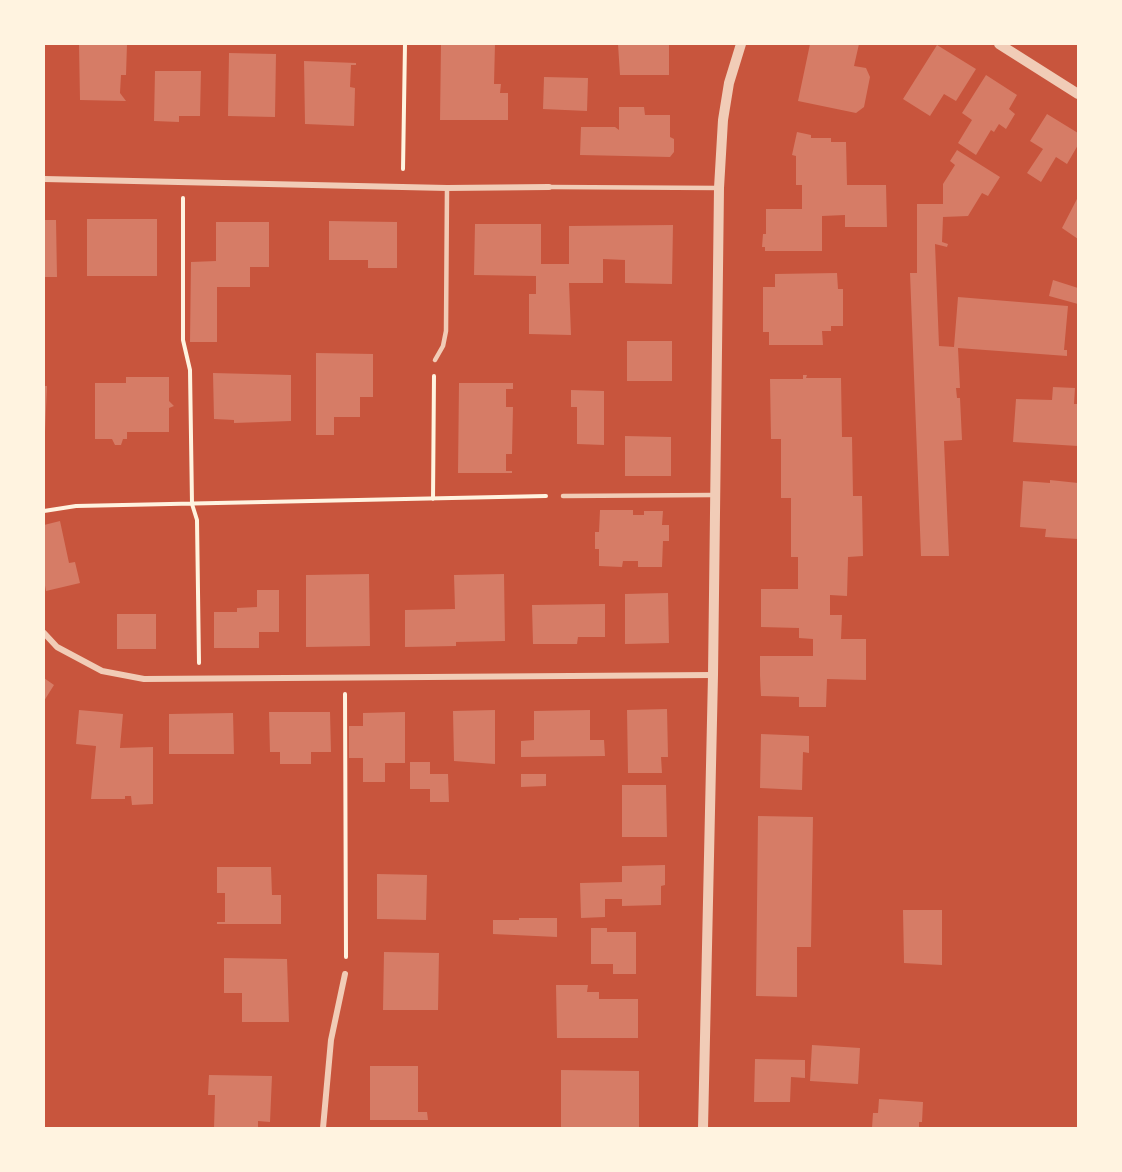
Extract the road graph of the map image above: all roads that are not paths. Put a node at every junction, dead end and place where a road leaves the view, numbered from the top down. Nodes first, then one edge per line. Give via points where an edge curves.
1 (741, 44) edge
2 (999, 44) edge
3 (1078, 94) edge
4 (44, 179) edge
5 (549, 187) joint
6 (447, 188) junction
7 (719, 188) junction
8 (435, 360) road end
9 (563, 495) road end
10 (716, 495) junction
11 (44, 633) edge
12 (713, 675) junction
13 (345, 974) road end
14 (323, 1128) edge
15 (703, 1128) edge

1 - 7 street via 723,120
2 - 3 street
4 - 6 street
5 - 6 street
5 - 7 lane
6 - 8 lane via 446,331
7 - 10 street
9 - 10 lane
10 - 12 street
11 - 12 street via 57,647 102,671 144,679
12 - 15 street
13 - 14 street via 331,1040

